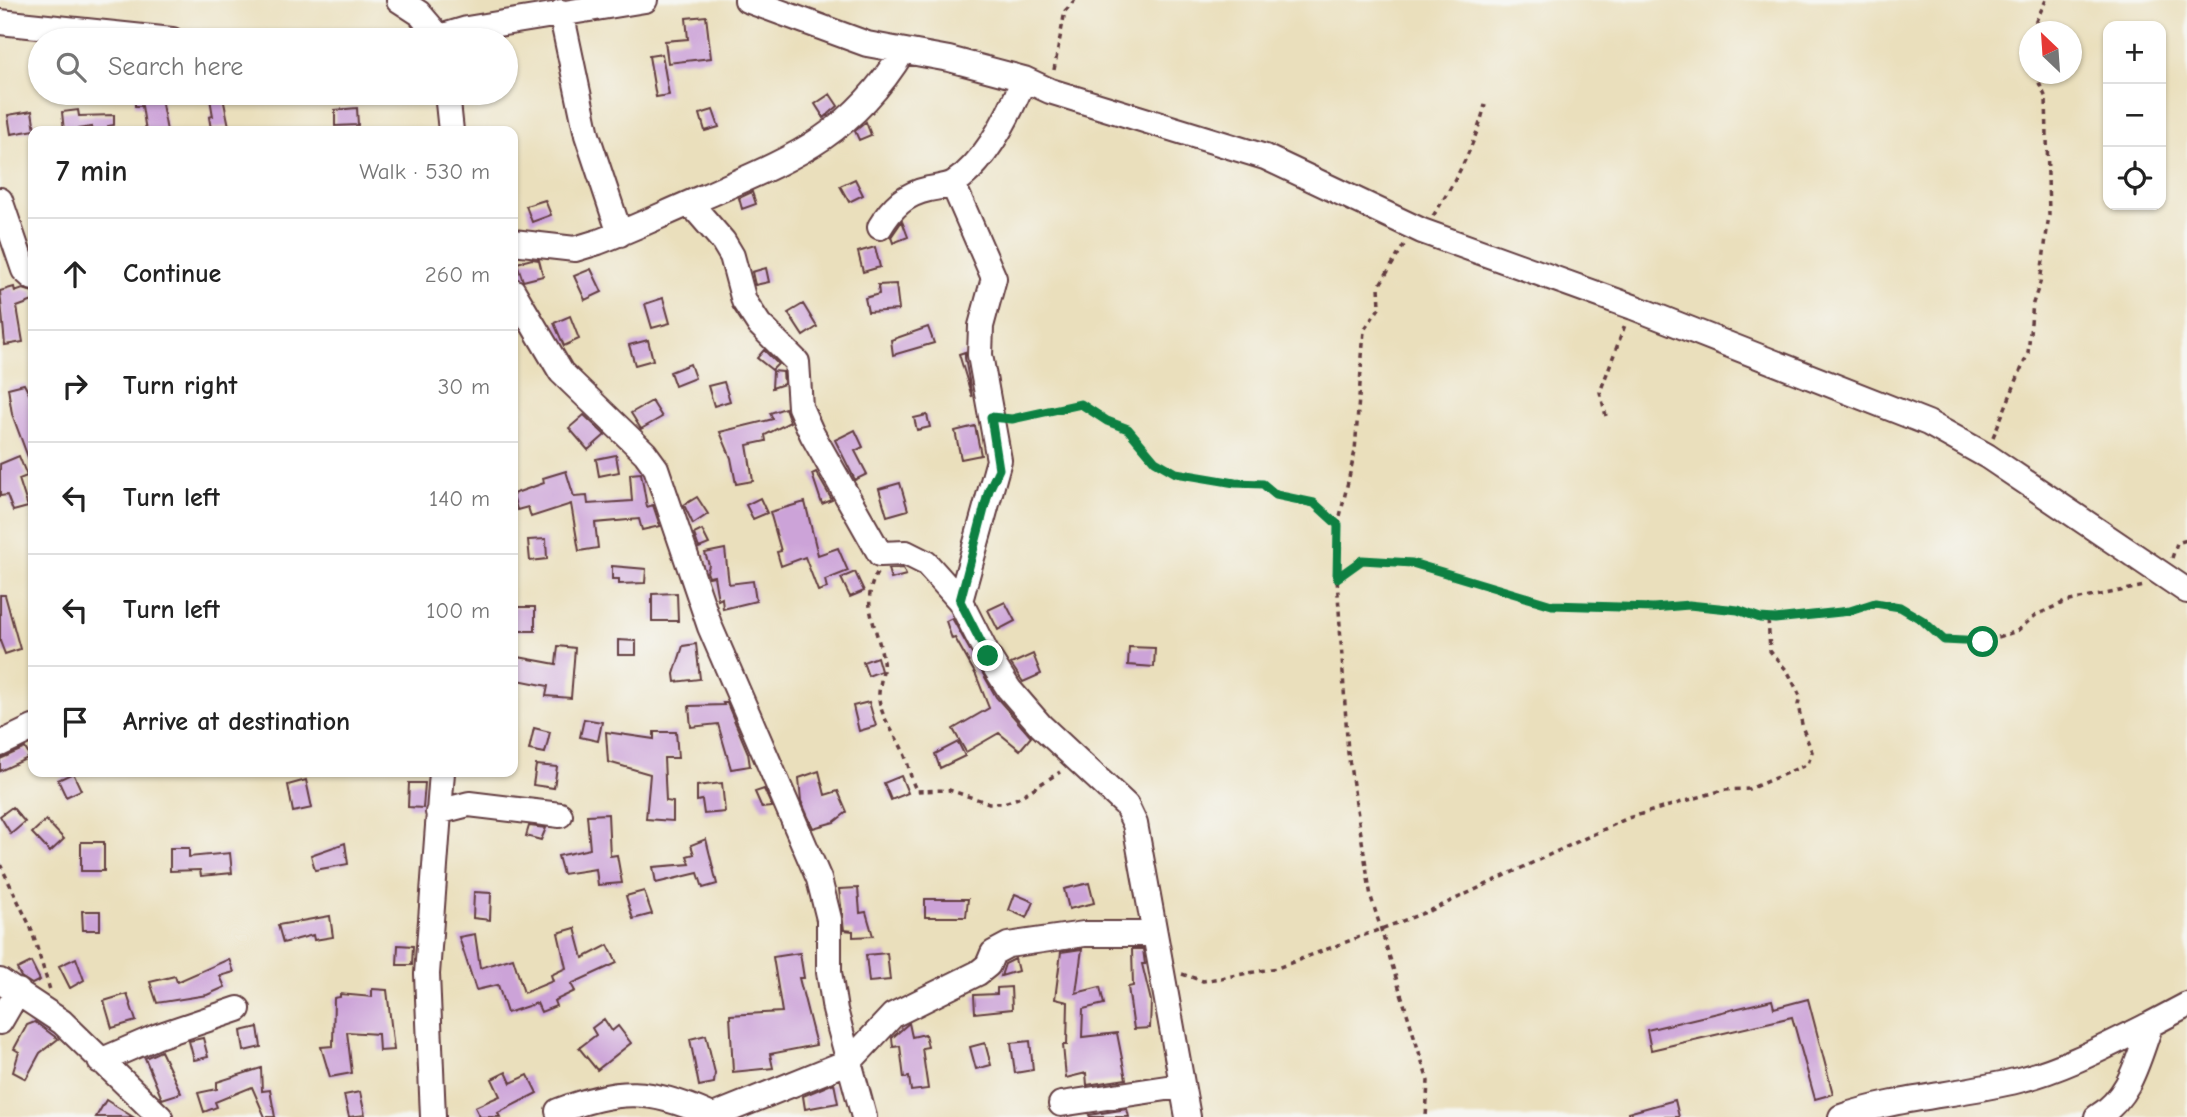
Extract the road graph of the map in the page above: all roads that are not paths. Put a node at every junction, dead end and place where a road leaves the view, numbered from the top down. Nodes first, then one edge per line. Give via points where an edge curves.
1 (399, 0) edge
2 (645, 0) edge
3 (747, 0) edge
4 (561, 12) junction
5 (0, 22) edge
6 (57, 28) edge
7 (430, 28) edge
8 (473, 28) edge
9 (903, 51) junction
10 (1024, 79) junction
11 (448, 105) edge
12 (450, 126) edge
13 (953, 184) junction
14 (0, 200) edge
15 (690, 203) junction
16 (880, 227) dead end
17 (620, 234) junction
18 (518, 243) edge
19 (28, 274) edge
20 (518, 300) edge
21 (2187, 591) edge
22 (960, 601) junction
23 (28, 730) edge
24 (0, 744) edge
25 (442, 777) edge
26 (438, 812) junction
27 (560, 815) dead end
28 (1154, 934) junction
29 (9, 986) edge
30 (2187, 1004) edge
31 (238, 1009) dead end
32 (0, 1022) edge
33 (2151, 1024) junction
34 (850, 1061) junction
35 (100, 1062) junction
36 (1180, 1086) junction
37 (1061, 1104) dead end
38 (558, 1111) dead end
39 (710, 1116) edge
40 (160, 1117) edge
41 (433, 1117) edge
42 (864, 1117) edge
43 (1188, 1117) edge
44 (1840, 1117) edge
45 (2097, 1117) edge

1 - 7 street via 419,13
2 - 4 street
3 - 9 street via 867,44
4 - 8 street
4 - 17 street via 587,135
5 - 6 street
9 - 10 street
9 - 15 street via 866,104 842,126 786,162
10 - 13 street via 988,145
10 - 21 street via 1265,157 1422,231 1633,307 1906,414 1987,456
11 - 12 street
13 - 16 street via 900,200
13 - 22 street via 994,278 981,326 980,355 999,469 989,490
14 - 19 street
15 - 17 street
15 - 22 street via 732,256 744,301 759,324 797,362 800,407 880,554 918,557
17 - 18 street via 575,249
20 - 34 street via 561,372 656,468 710,627 819,879 829,919 829,972
22 - 28 street via 1009,689 1041,726 1125,805 1135,824
23 - 24 street
25 - 26 street
26 - 27 street via 469,804
26 - 41 street via 427,974
28 - 34 street via 1084,934 1008,946 993,953 978,973 892,1015
28 - 36 street
29 - 32 street
29 - 35 street via 62,1022
30 - 33 street
31 - 35 street
33 - 44 street via 2074,1062 2018,1080 1868,1107
33 - 45 street via 2128,1087 2113,1108
34 - 39 street
34 - 42 street
35 - 40 street
36 - 37 street
36 - 43 street
38 - 39 street via 597,1096 629,1093 682,1102

